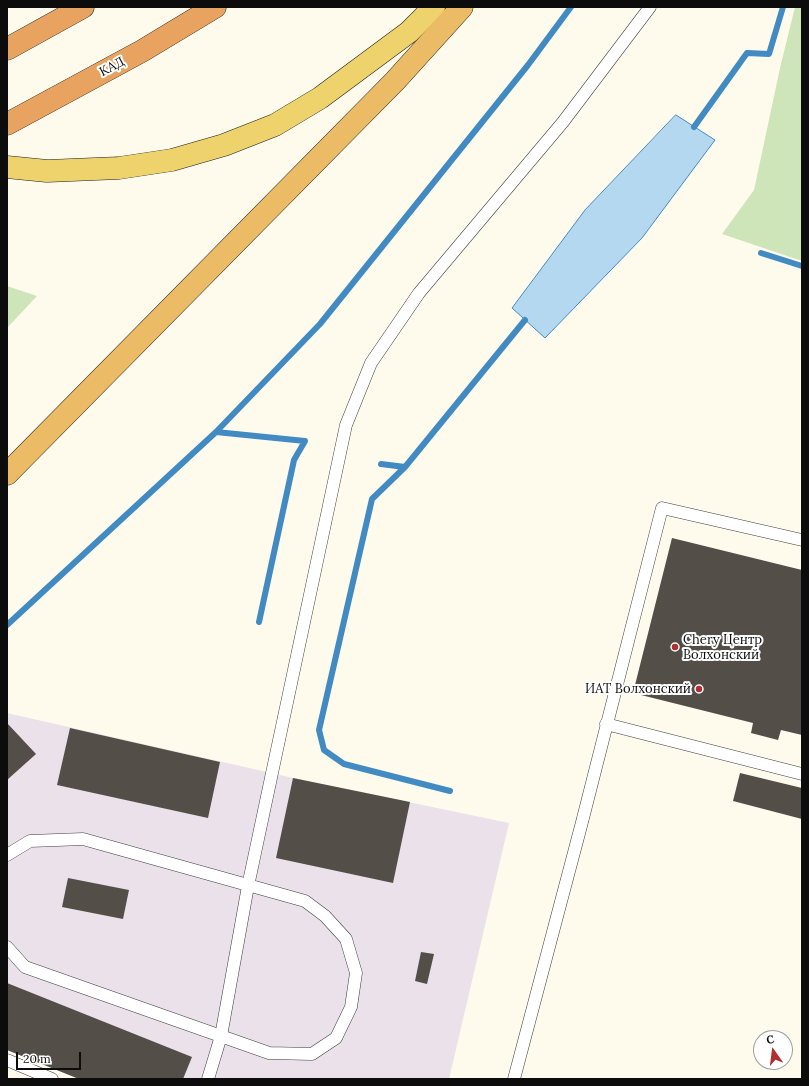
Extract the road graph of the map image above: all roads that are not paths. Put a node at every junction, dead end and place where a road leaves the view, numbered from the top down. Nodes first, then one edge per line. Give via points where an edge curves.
1 (83, 7) edge
2 (215, 7) edge
3 (434, 7) edge
4 (462, 7) edge
5 (650, 7) edge
6 (7, 49) edge
7 (7, 124) edge
8 (7, 168) edge
9 (7, 474) edge
10 (802, 540) edge
11 (606, 724) junction
12 (802, 774) edge
13 (7, 855) edge
14 (248, 886) junction
15 (7, 947) edge
16 (221, 1036) junction
17 (7, 1060) edge
18 (52, 1079) edge
19 (208, 1079) edge
20 (514, 1079) edge

1 - 6 highway
2 - 7 highway, КАД via 142,51
3 - 8 main road via 409,32 320,98 275,125 224,145 172,160 119,168 47,171
4 - 9 highway via 395,81
5 - 14 lane via 563,122 419,293 371,363 346,425
10 - 11 lane via 662,508
11 - 12 lane
11 - 20 lane
13 - 14 lane via 30,841 83,839
14 - 16 lane
14 - 16 lane via 305,901 325,916 346,939 356,973 351,1007 336,1038 312,1054 269,1053
15 - 16 lane via 25,967
16 - 19 lane
17 - 18 lane

